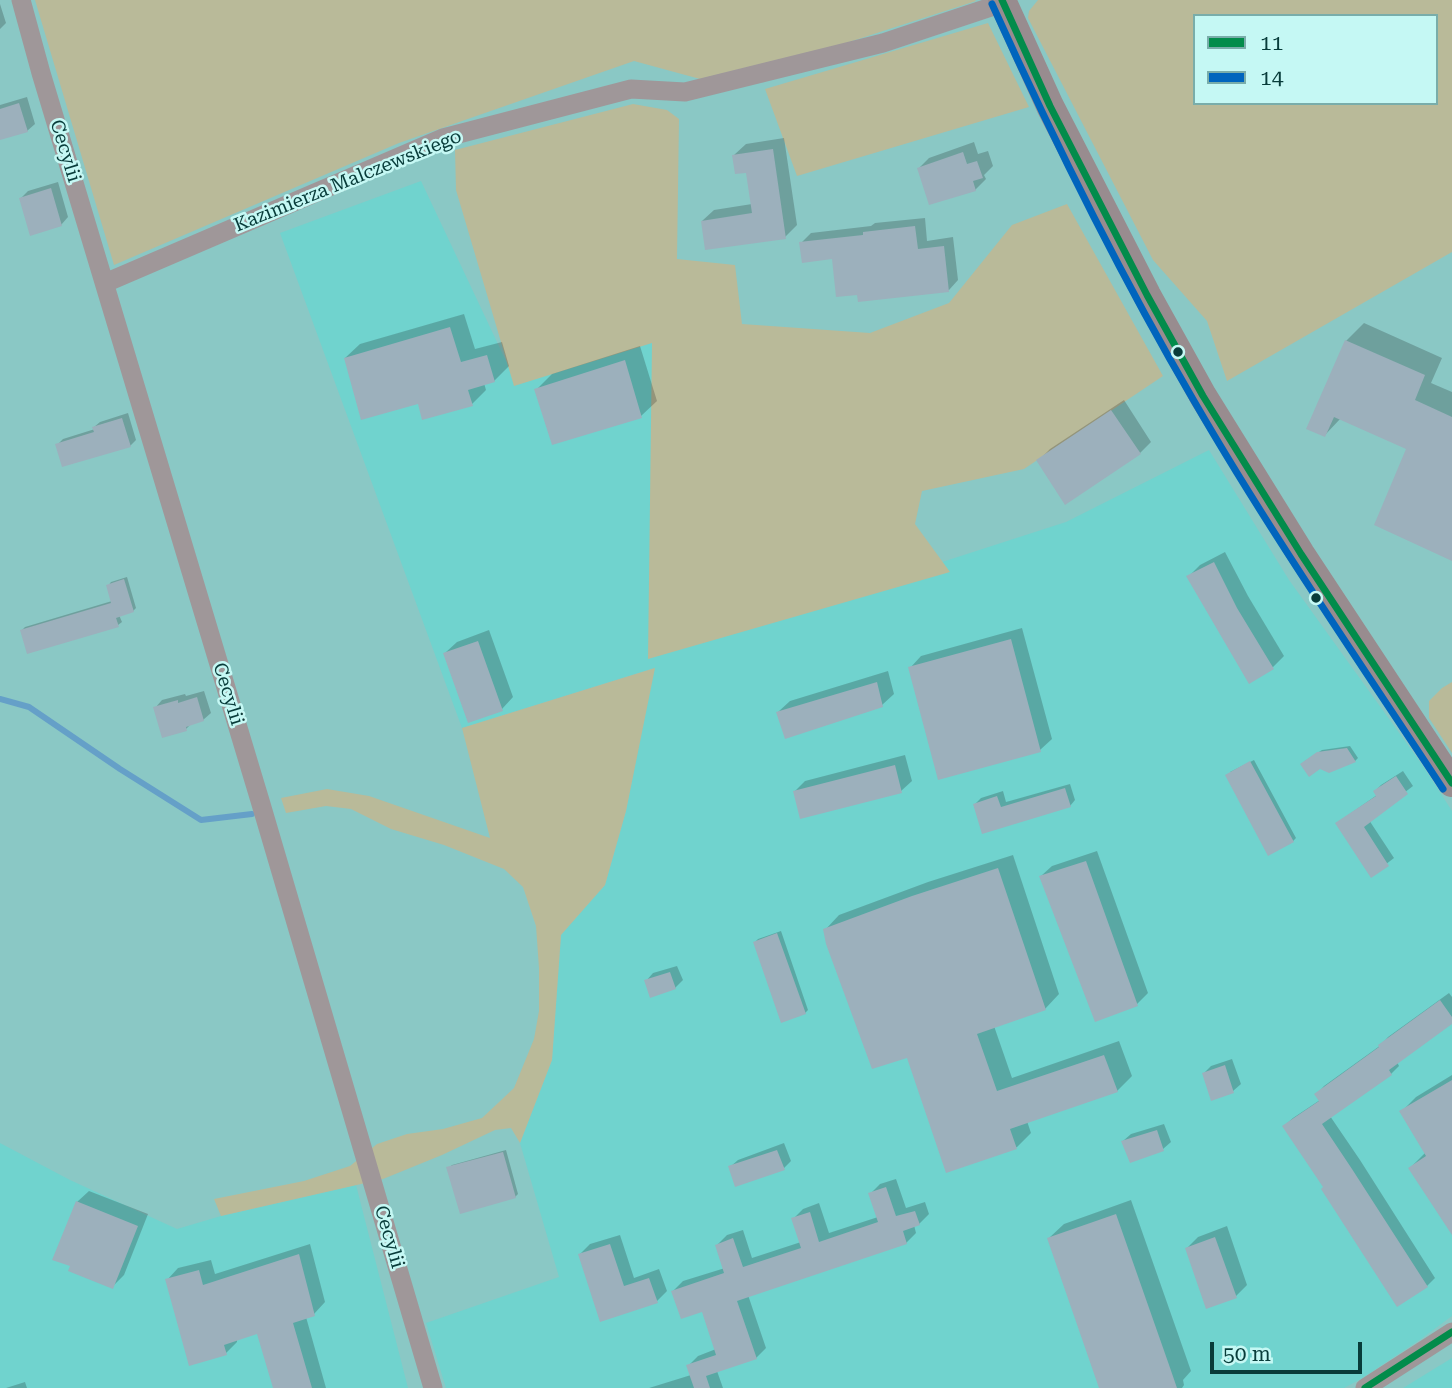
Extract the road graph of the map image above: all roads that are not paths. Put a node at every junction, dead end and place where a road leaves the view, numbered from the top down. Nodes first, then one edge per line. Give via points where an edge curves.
1 (21, 0) edge
2 (1002, 1) edge
3 (105, 283) junction
4 (1452, 783) edge
5 (1452, 1332) edge
6 (433, 1388) edge
7 (1365, 1388) edge

1 - 3 street, Cecylii
2 - 3 street, Kazimierza Malczewskiego via 883,43 698,89 631,89 443,138
2 - 4 street via 1050,106 1203,396
3 - 6 street, Cecylii
5 - 7 street

